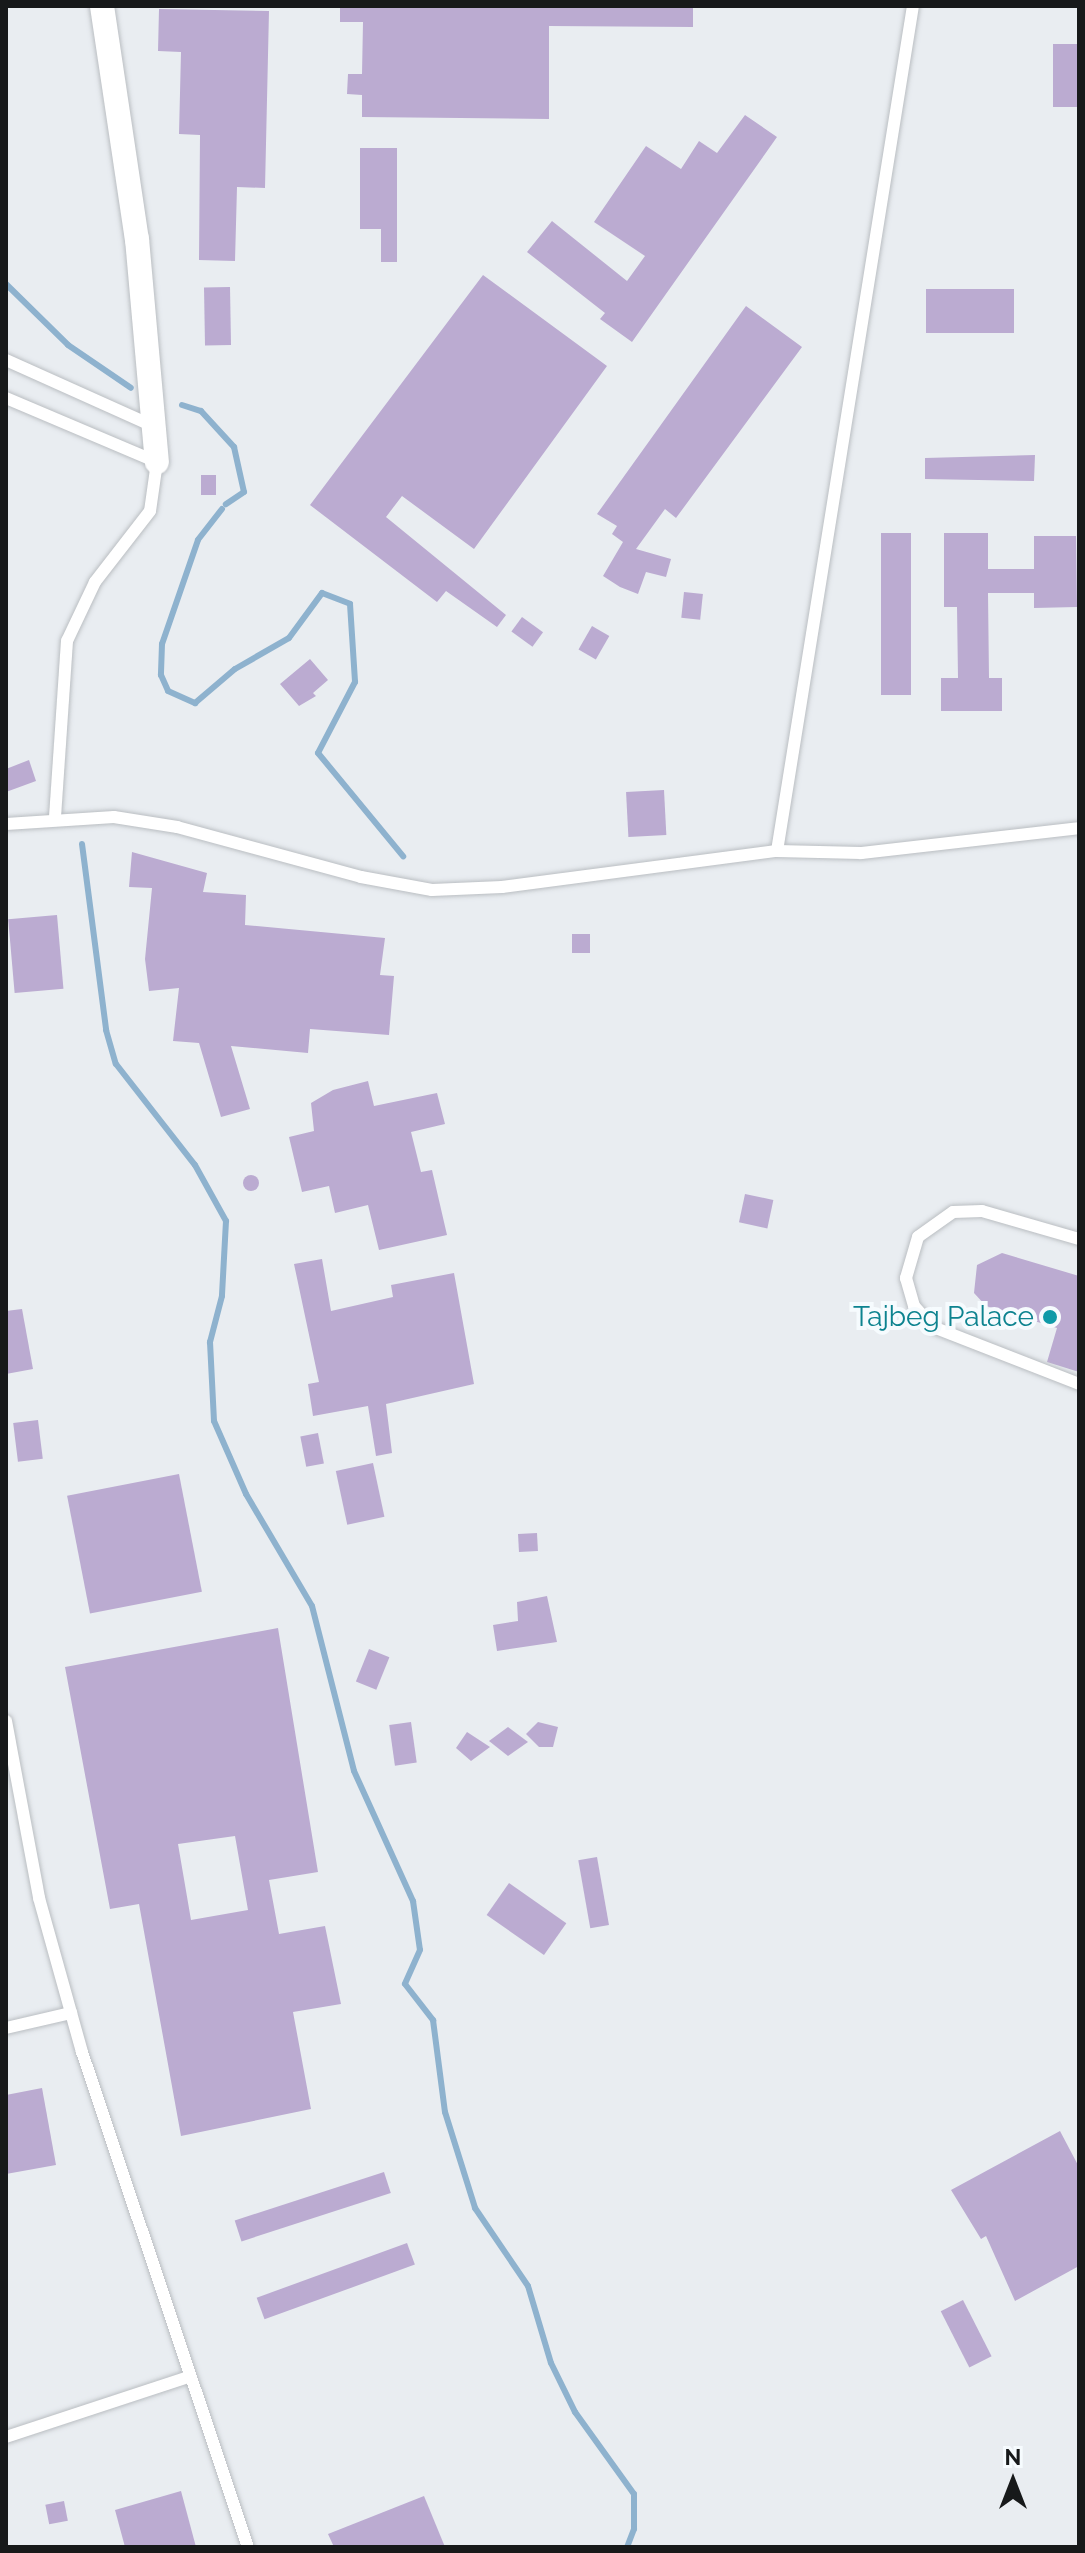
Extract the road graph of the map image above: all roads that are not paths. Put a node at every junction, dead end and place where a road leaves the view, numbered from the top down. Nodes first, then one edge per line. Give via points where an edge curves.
1 (102, 6) edge
2 (913, 6) edge
3 (6, 360) edge
4 (6, 398) edge
5 (157, 428) junction
6 (157, 462) junction
7 (55, 817) junction
8 (6, 824) edge
9 (1079, 828) edge
10 (777, 851) junction
11 (1079, 1239) edge
12 (1079, 1384) edge
13 (6, 1721) edge
14 (71, 2013) junction
15 (6, 2028) edge
16 (188, 2377) junction
17 (6, 2437) edge
18 (248, 2547) edge

1 - 5 street via 137,239
2 - 10 lane
3 - 5 lane
4 - 6 lane
5 - 6 street
6 - 7 lane via 150,511 95,582 67,641
7 - 8 lane
7 - 10 lane via 114,817 177,827 361,877 432,890 502,887
9 - 10 lane via 861,853
11 - 12 lane via 982,1211 953,1212 918,1237 906,1278 914,1306 933,1327 962,1343
13 - 14 lane via 39,1898
14 - 15 lane
14 - 16 lane
16 - 17 lane
16 - 18 lane

